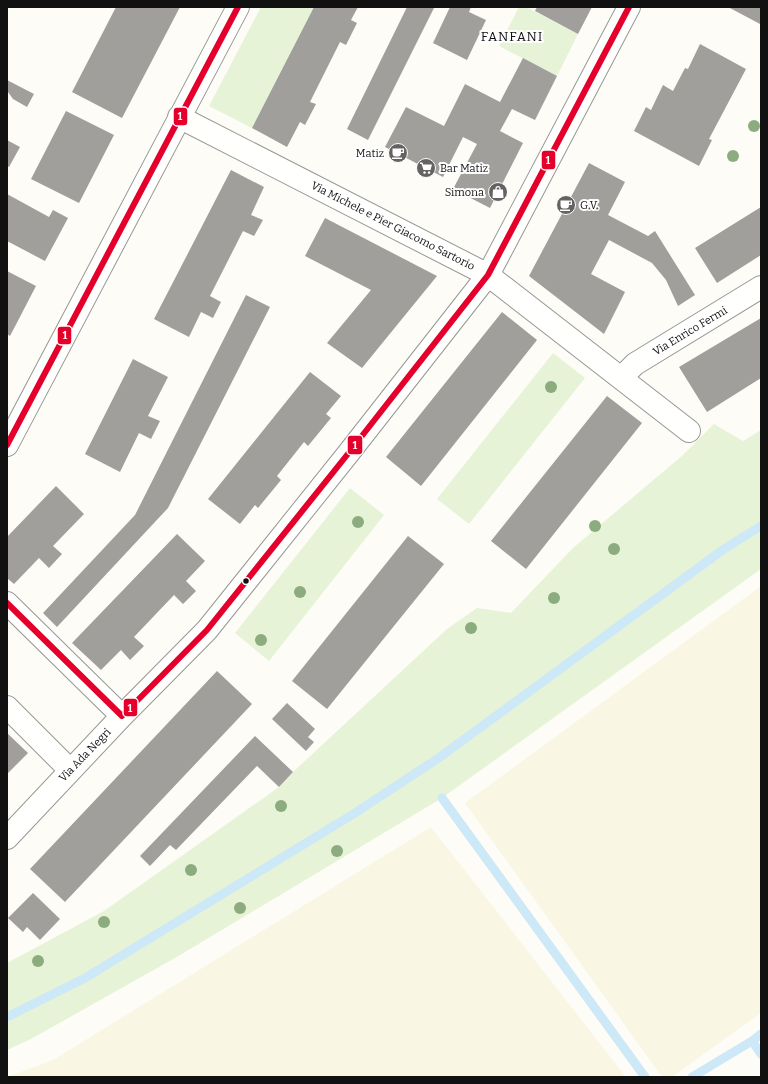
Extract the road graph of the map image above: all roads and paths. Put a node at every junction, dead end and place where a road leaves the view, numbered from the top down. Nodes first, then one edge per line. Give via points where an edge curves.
1 (238, 7) edge
2 (629, 7) edge
3 (179, 117) junction
4 (488, 275) junction
5 (761, 287) edge
6 (622, 379) junction
7 (689, 431) dead end
8 (7, 445) edge
9 (7, 603) edge
10 (7, 707) edge
11 (122, 716) junction
12 (70, 770) junction
13 (7, 838) edge

1 - 3 street
2 - 4 street, Via Ada Negri
3 - 4 street, Via Michele e Pier Giacomo Sartorio
3 - 8 street
4 - 6 street, Via Michele e Pier Giacomo Sartorio
4 - 11 street, Via Ada Negri via 207,630
5 - 6 street, Via Enrico Fermi via 639,362
6 - 7 street, Via Michele e Pier Giacomo Sartorio
9 - 11 street
10 - 12 street
11 - 12 street, Via Ada Negri
12 - 13 street, Via Ada Negri

